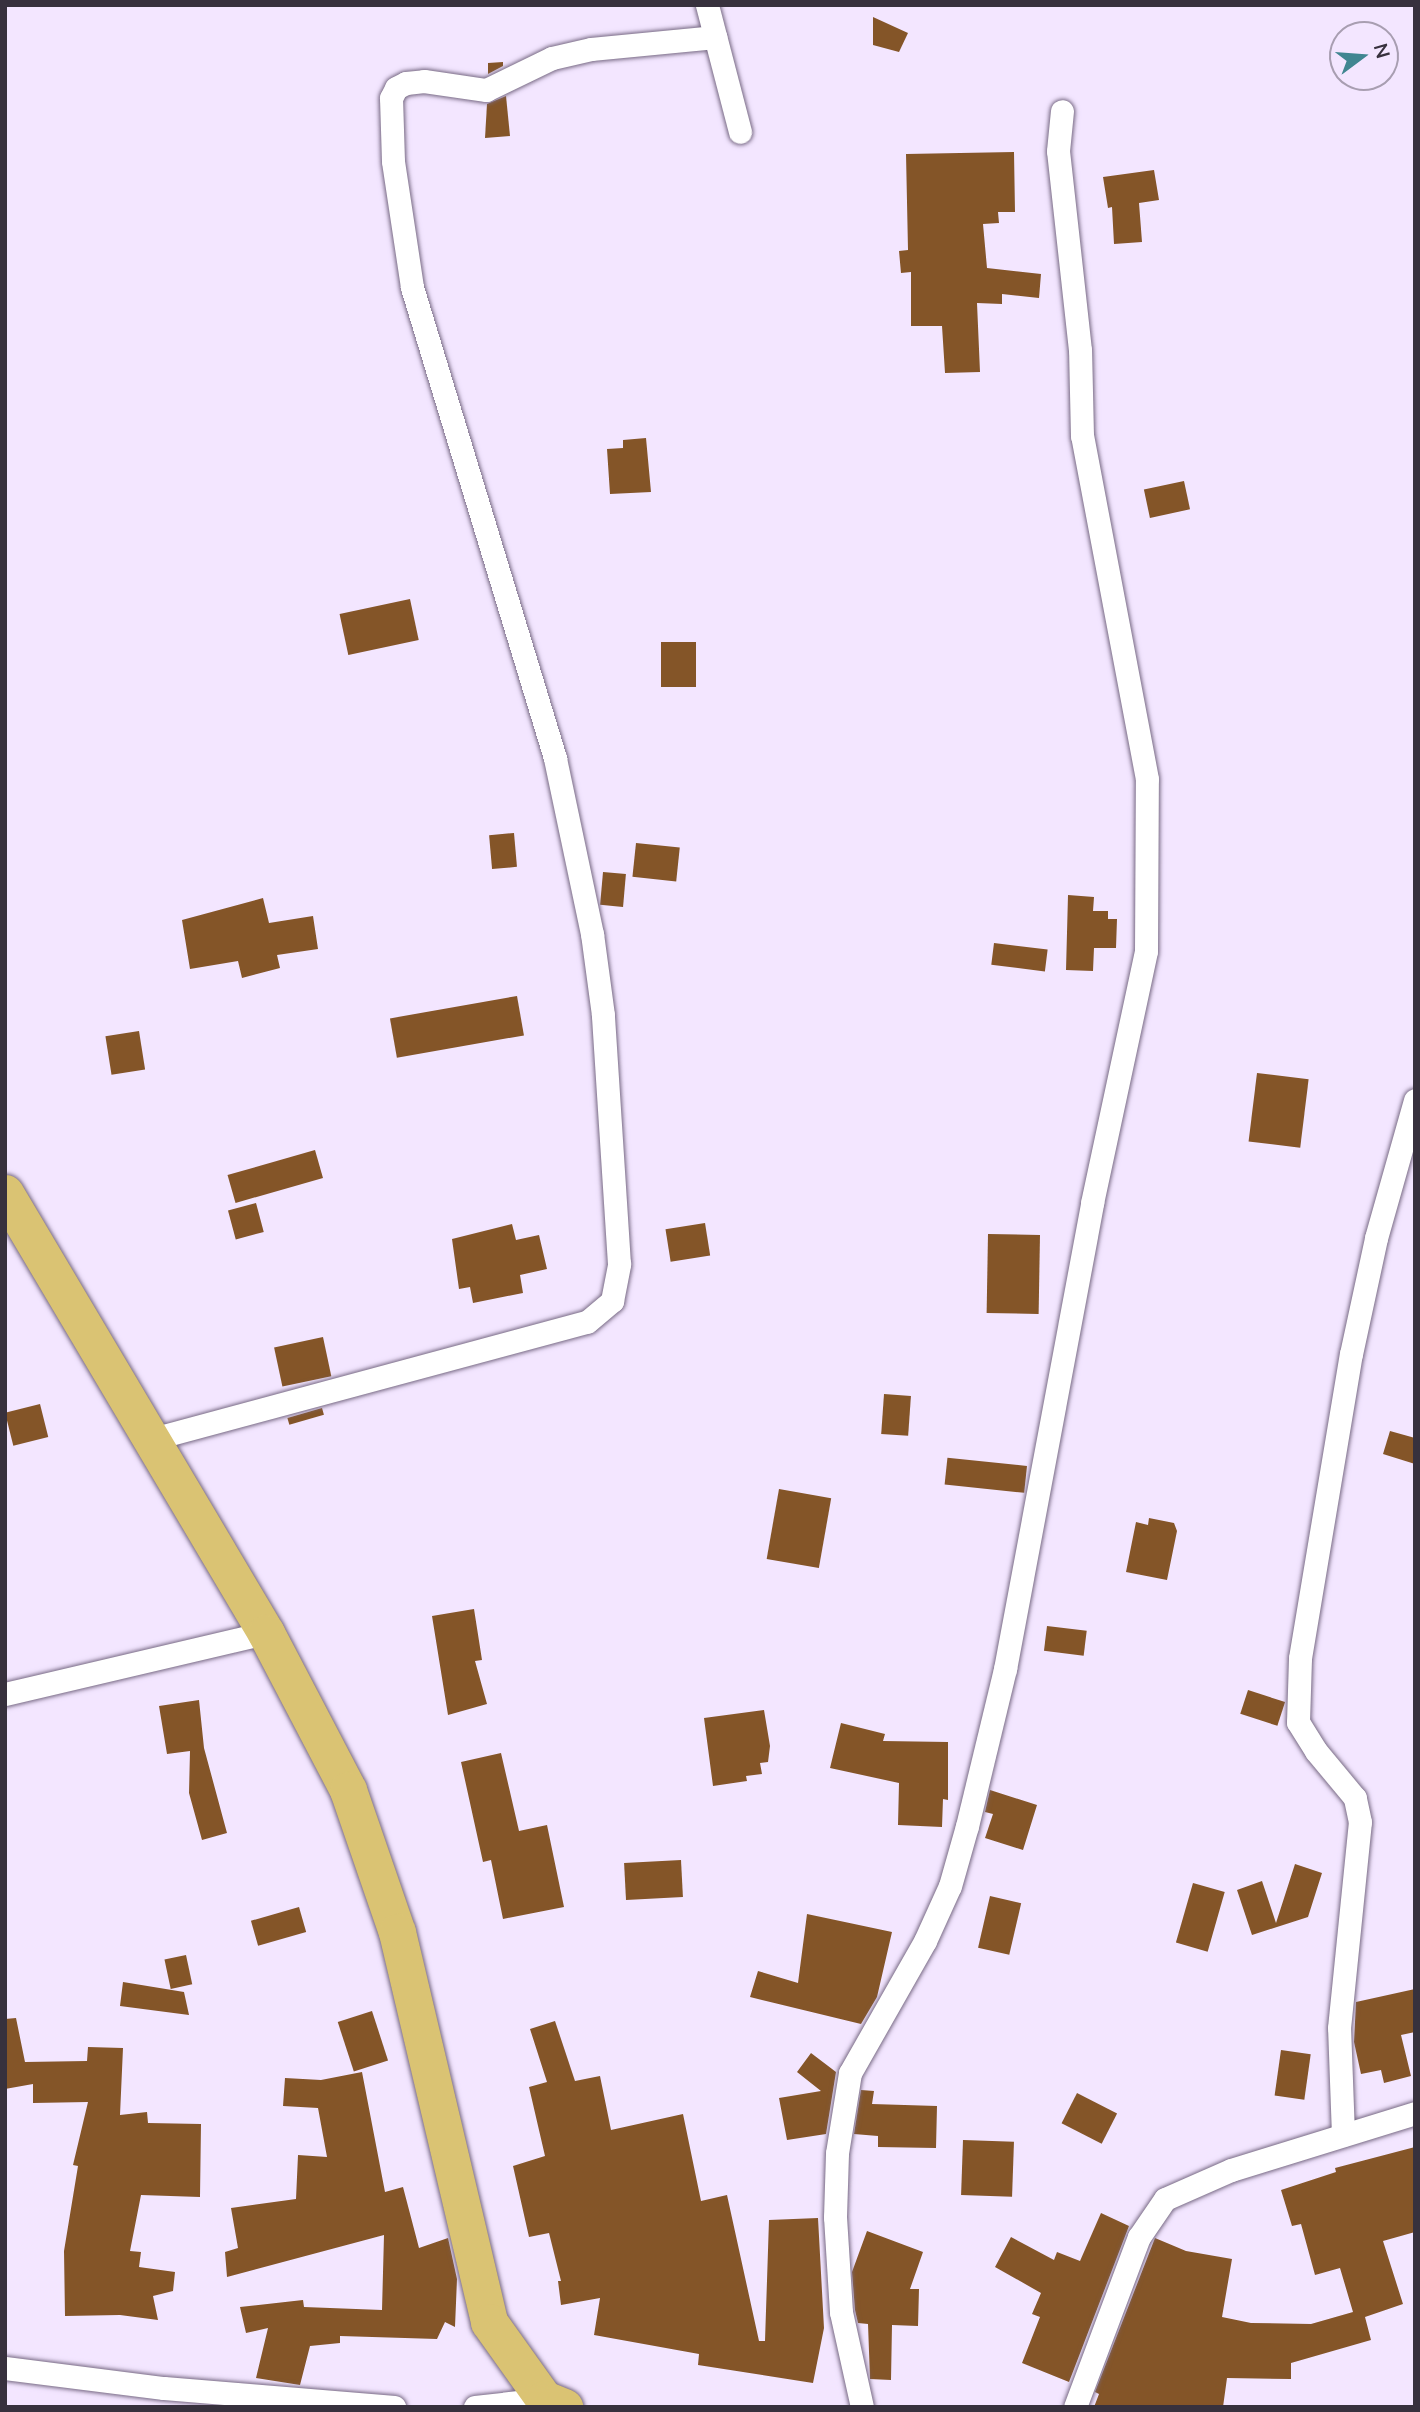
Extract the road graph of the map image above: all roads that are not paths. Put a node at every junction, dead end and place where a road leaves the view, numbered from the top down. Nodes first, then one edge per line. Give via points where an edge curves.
1 (707, 5) edge
2 (715, 37) junction
3 (1062, 111) dead end
4 (740, 132) dead end
5 (1415, 1100) edge
6 (5, 1193) edge
7 (152, 1439) junction
8 (266, 1633) junction
9 (5, 1694) edge
10 (1415, 2113) edge
11 (1343, 2135) junction
12 (5, 2368) edge
13 (160, 2398) edge
14 (554, 2403) edge
15 (394, 2407) edge
16 (475, 2407) edge
17 (862, 2407) edge
18 (1075, 2407) edge

1 - 2 street
2 - 4 street
2 - 7 street via 591,48 552,58 486,90 406,83 396,88 391,98 393,161 412,286 555,758 592,934 603,1015 619,1264 612,1301 587,1322
3 - 17 street via 1058,151 1080,350 1082,436 1147,779 1146,951 1092,1203 1004,1669 967,1826 950,1886 925,1941 850,2073 837,2152 835,2217 841,2312
5 - 11 street via 1392,1174 1351,1354 1300,1658 1298,1722 1354,1798 1360,1822 1339,2028
6 - 7 main road
7 - 8 main road
8 - 9 street
8 - 14 main road via 348,1790 397,1932 489,2322
10 - 11 street
11 - 18 street via 1231,2170 1165,2199 1139,2237
12 - 13 street
13 - 15 street
14 - 16 street

